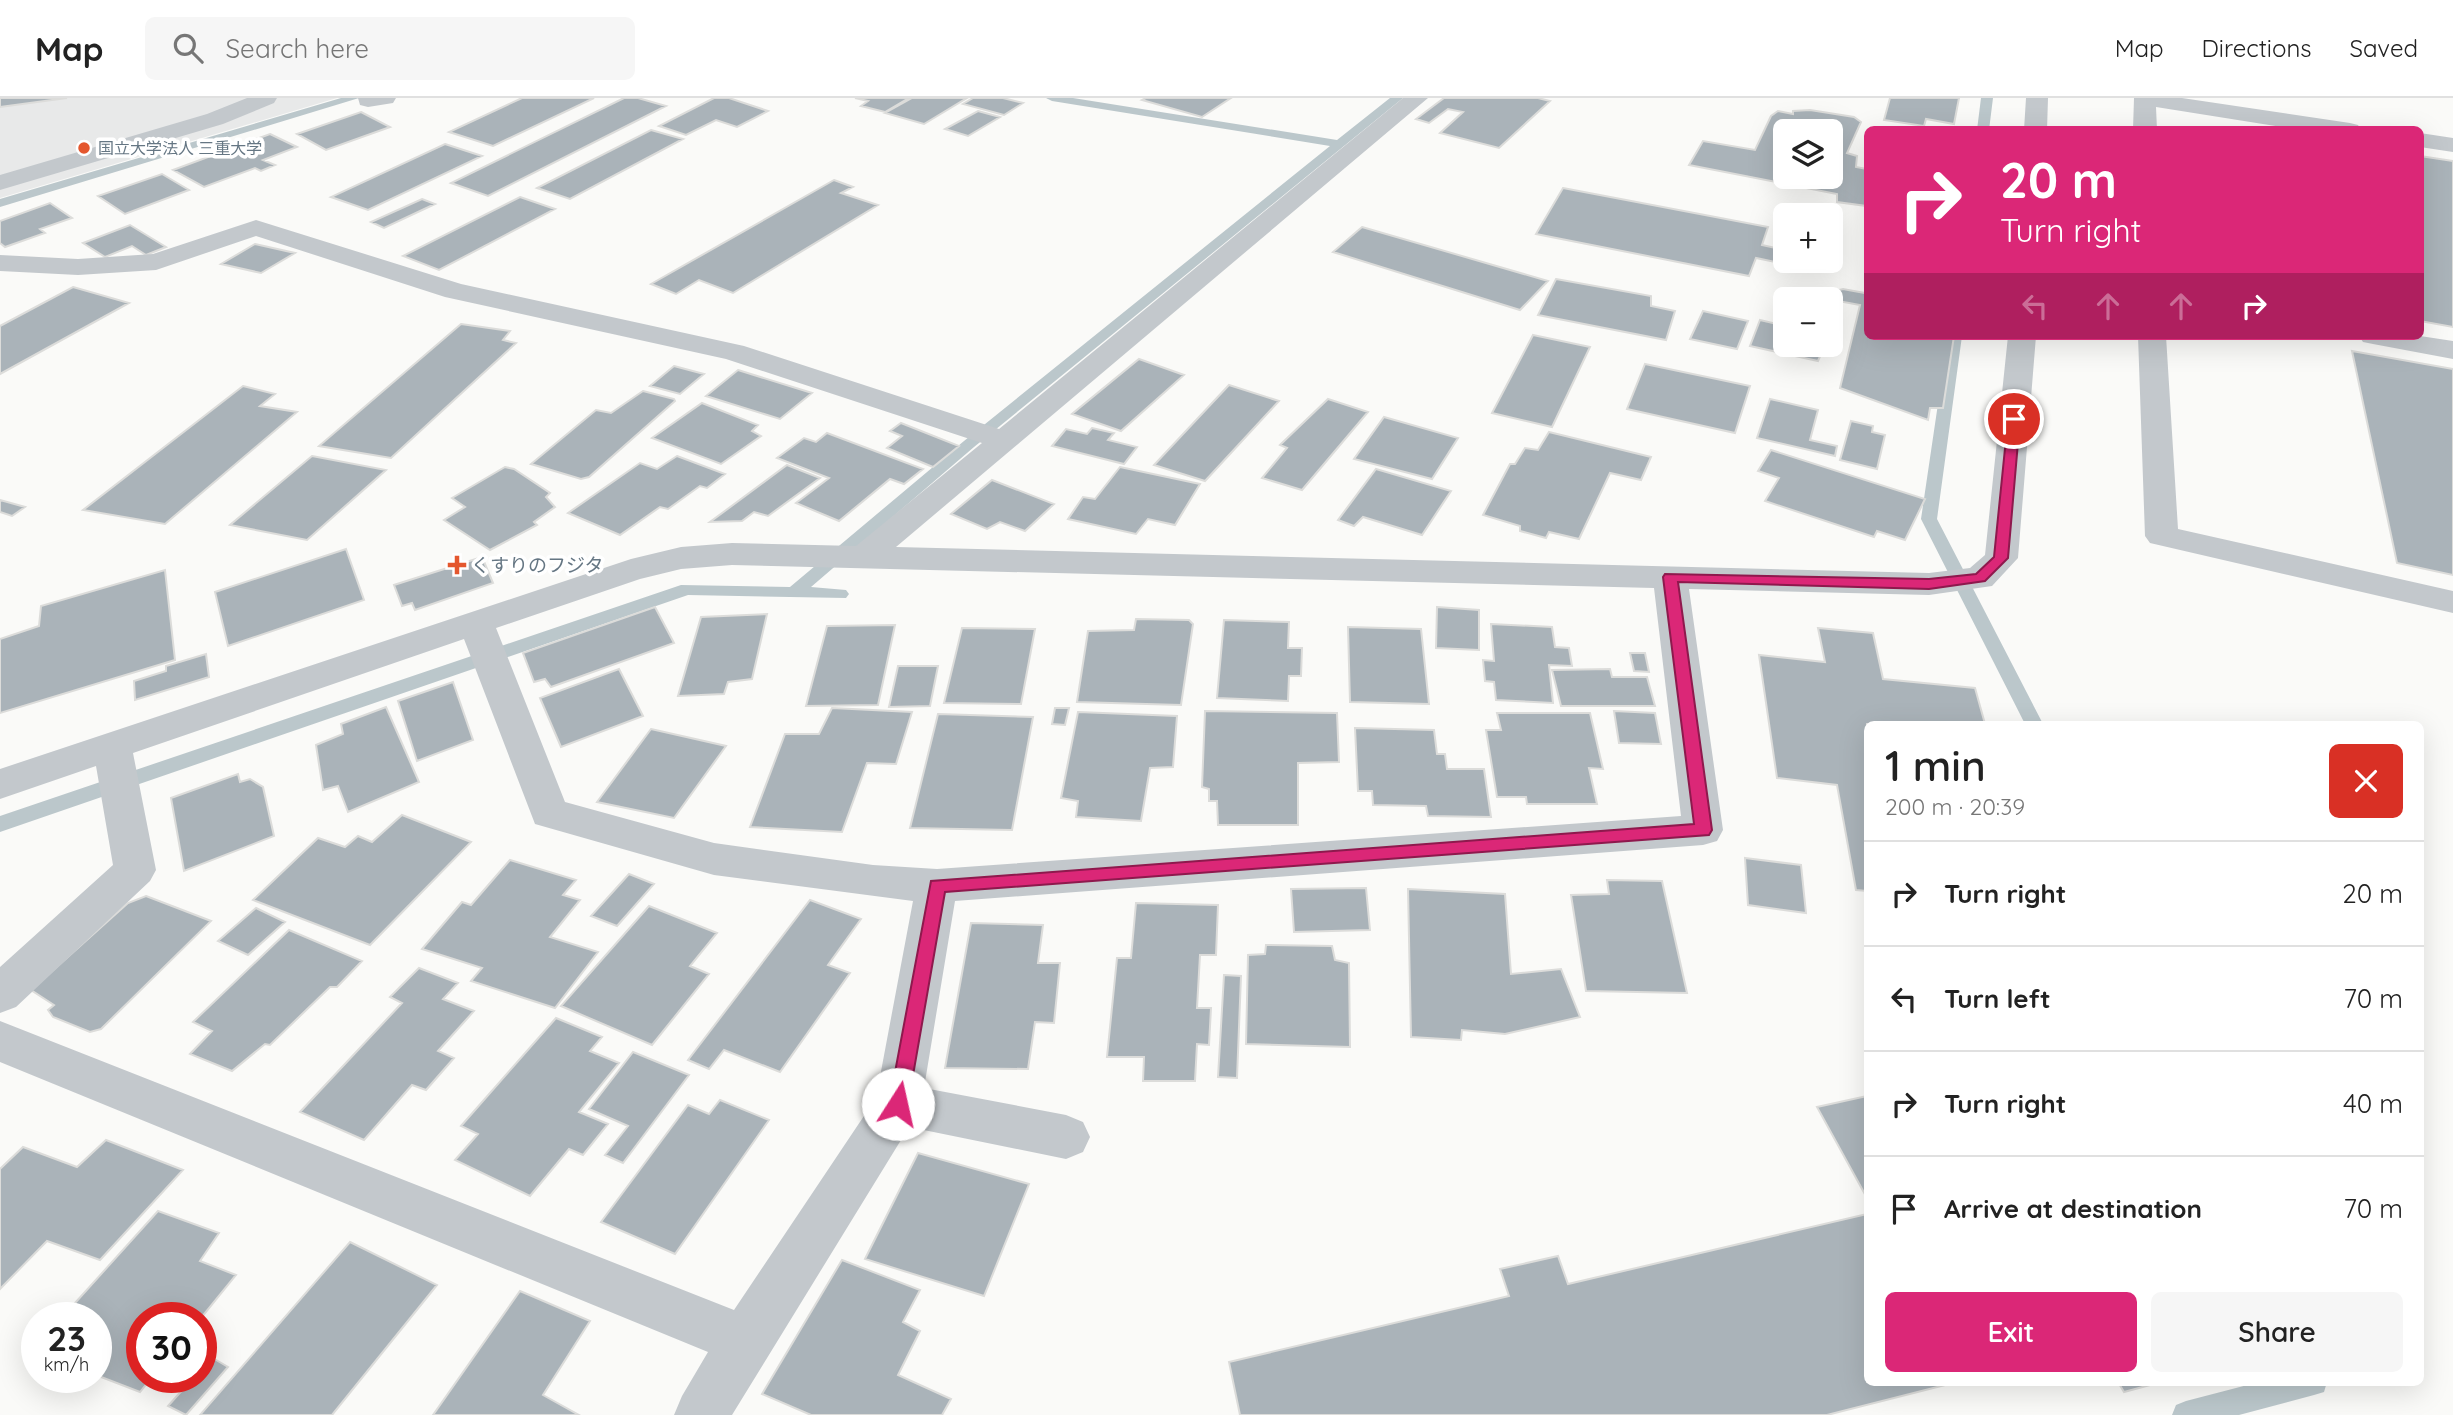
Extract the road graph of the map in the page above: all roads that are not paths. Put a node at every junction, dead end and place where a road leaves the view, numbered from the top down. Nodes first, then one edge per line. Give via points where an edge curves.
1 (266, 98) edge
2 (1417, 98) edge
3 (2037, 98) edge
4 (2035, 126) edge
5 (2145, 126) edge
6 (2323, 126) edge
7 (2424, 141) edge
8 (2453, 145) edge
9 (0, 183) edge
10 (0, 263) edge
11 (2022, 340) edge
12 (2152, 340) edge
13 (2396, 340) edge
14 (2453, 350) edge
15 (1005, 441) junction
16 (864, 557) junction
17 (1670, 577) junction
18 (2453, 602) edge
19 (475, 623) junction
20 (111, 746) junction
21 (0, 784) edge
22 (937, 886) junction
23 (0, 994) edge
24 (0, 1041) edge
25 (898, 1104) junction
26 (1066, 1137) dead end
27 (745, 1341) junction
28 (701, 1415) edge

1 - 9 street via 215,119
2 - 15 street
3 - 4 street
5 - 6 street via 2144,99
7 - 8 street
10 - 15 street via 78,267 156,262 256,228 455,291 734,352
11 - 17 street via 2001,558 1980,578 1929,584
12 - 18 street via 2162,536
13 - 14 street
15 - 16 street
16 - 17 street
16 - 19 street via 732,554 681,558 631,570
17 - 22 street via 1703,830
19 - 20 street
19 - 22 street via 549,813 714,859
20 - 21 street
20 - 23 street via 135,870
22 - 25 street
24 - 27 street
25 - 26 street
25 - 27 street
27 - 28 street

